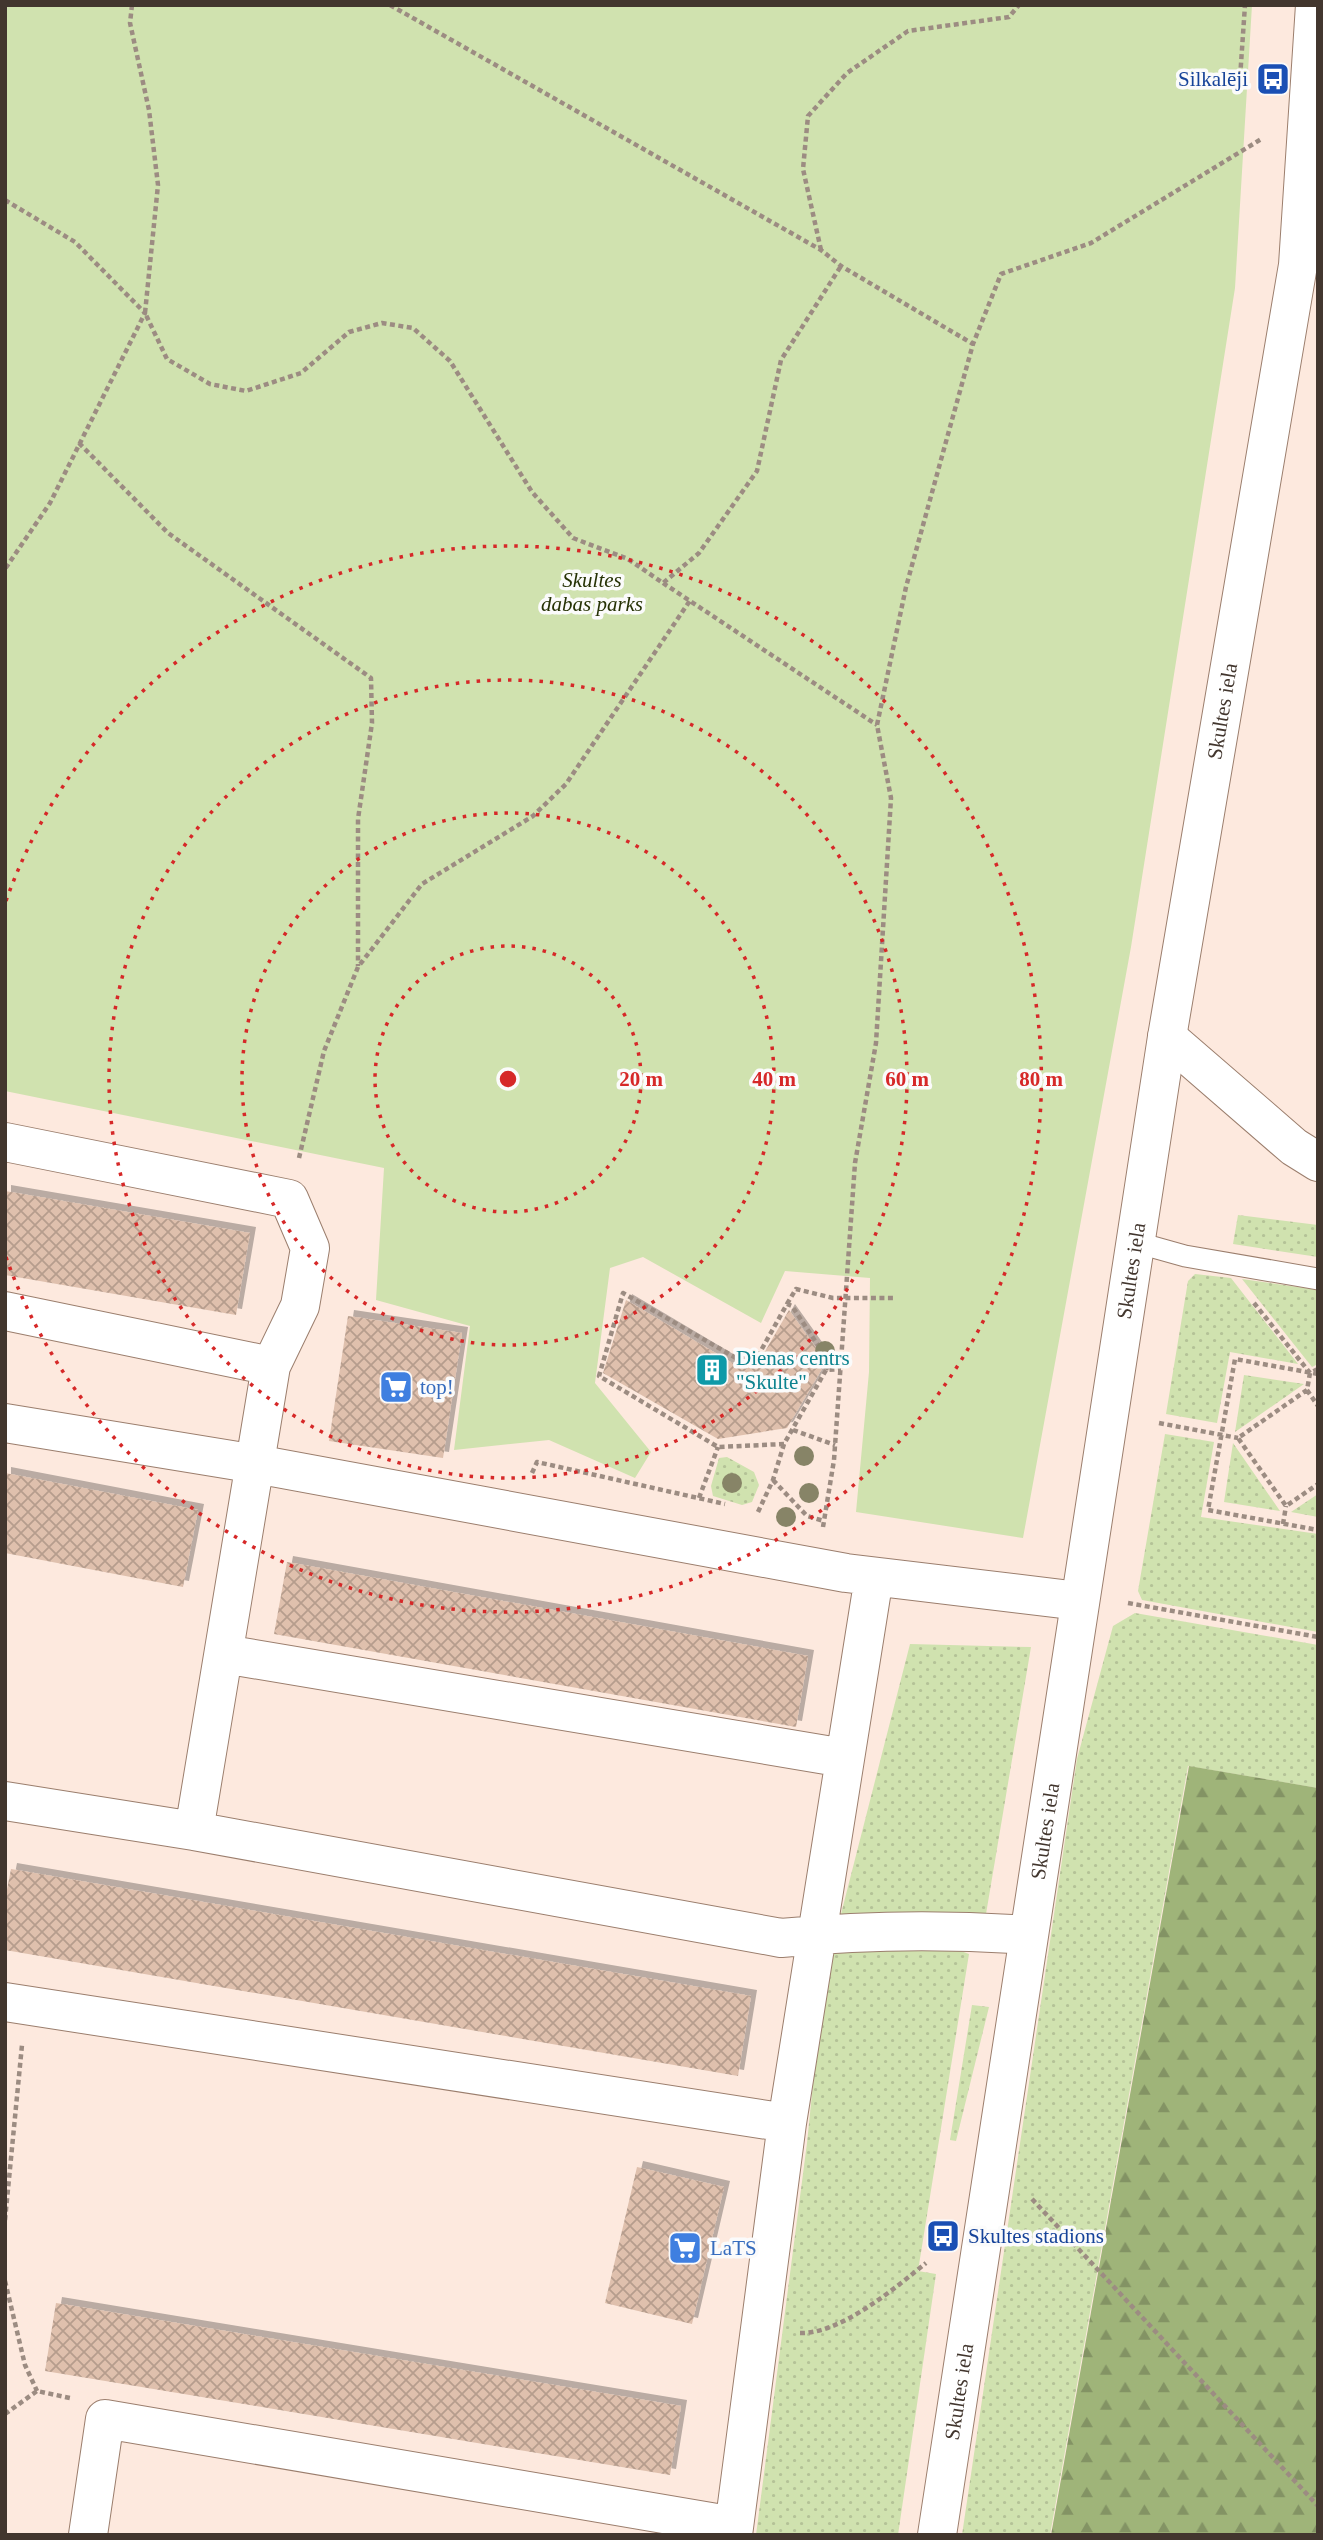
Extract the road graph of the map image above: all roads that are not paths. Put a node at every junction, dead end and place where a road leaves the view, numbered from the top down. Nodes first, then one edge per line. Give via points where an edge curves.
1 (1315, 5) edge
2 (1312, 94) edge
3 (1308, 267) edge
4 (1167, 1037) junction
5 (5, 1142) edge
6 (1318, 1162) edge
7 (1135, 1242) junction
8 (1318, 1279) edge
9 (5, 1311) edge
10 (271, 1366) junction
11 (5, 1423) edge
12 (256, 1464) junction
13 (874, 1577) junction
14 (1079, 1601) junction
15 (224, 1654) junction
16 (844, 1758) junction
17 (5, 1801) edge
18 (194, 1830) junction
19 (816, 1935) junction
20 (1028, 1935) junction
21 (15, 2004) edge
22 (787, 2123) junction
23 (733, 2530) edge
24 (88, 2535) edge
25 (937, 2535) edge

1 - 2 street, Skultes iela
2 - 3 street, Skultes iela
3 - 4 street, Skultes iela
4 - 6 street via 1294,1147
4 - 7 street, Skultes iela
5 - 10 street via 289,1199 310,1248 300,1306
7 - 8 lane via 1185,1256
7 - 14 street, Skultes iela
9 - 10 street
10 - 12 street
11 - 12 street
12 - 13 street
12 - 15 street
13 - 14 street
13 - 16 street
14 - 20 street, Skultes iela
15 - 16 street
15 - 18 street
16 - 19 street
17 - 18 street
18 - 19 street via 781,1938
19 - 20 street via 973,1930
19 - 22 street
20 - 25 street, Skultes iela
21 - 22 street
22 - 23 street
23 - 24 street via 105,2418

